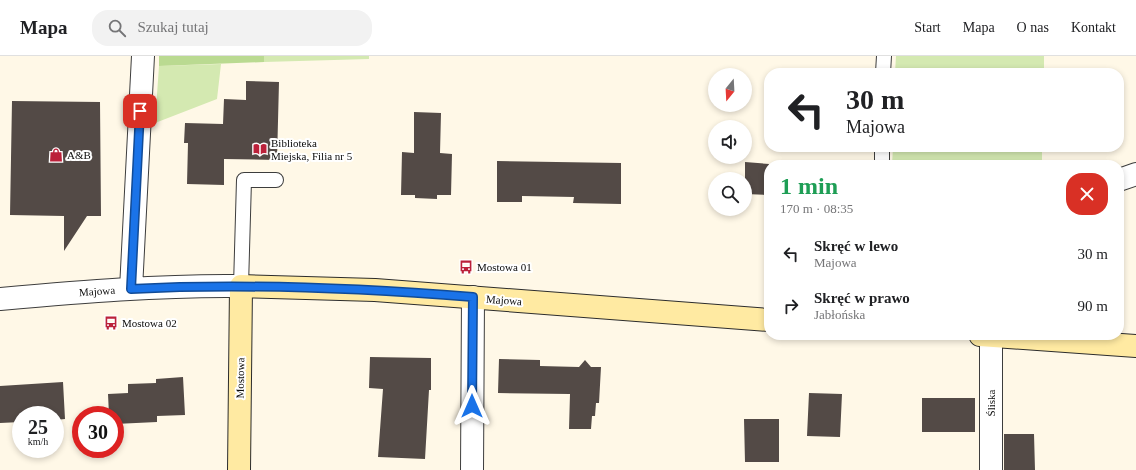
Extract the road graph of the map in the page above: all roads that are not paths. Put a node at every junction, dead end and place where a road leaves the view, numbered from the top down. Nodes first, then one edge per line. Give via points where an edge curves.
1 (143, 56) edge
2 (884, 56) edge
3 (883, 68) edge
4 (1136, 174) edge
5 (1124, 178) edge
6 (276, 180) dead end
7 (241, 286) junction
8 (131, 289) junction
9 (473, 297) junction
10 (0, 298) edge
11 (764, 320) edge
12 (986, 340) edge
13 (1046, 340) edge
14 (1136, 346) edge
15 (239, 470) edge
16 (472, 470) edge
17 (991, 470) edge

1 - 8 street
2 - 3 lane
4 - 5 street
6 - 7 lane via 244,180
7 - 8 street, Majowa
7 - 9 street, Majowa via 374,290
7 - 15 street, Mostowa
8 - 10 street, Majowa
9 - 11 street, Majowa
9 - 16 street
12 - 17 street, Śliska
13 - 14 street

